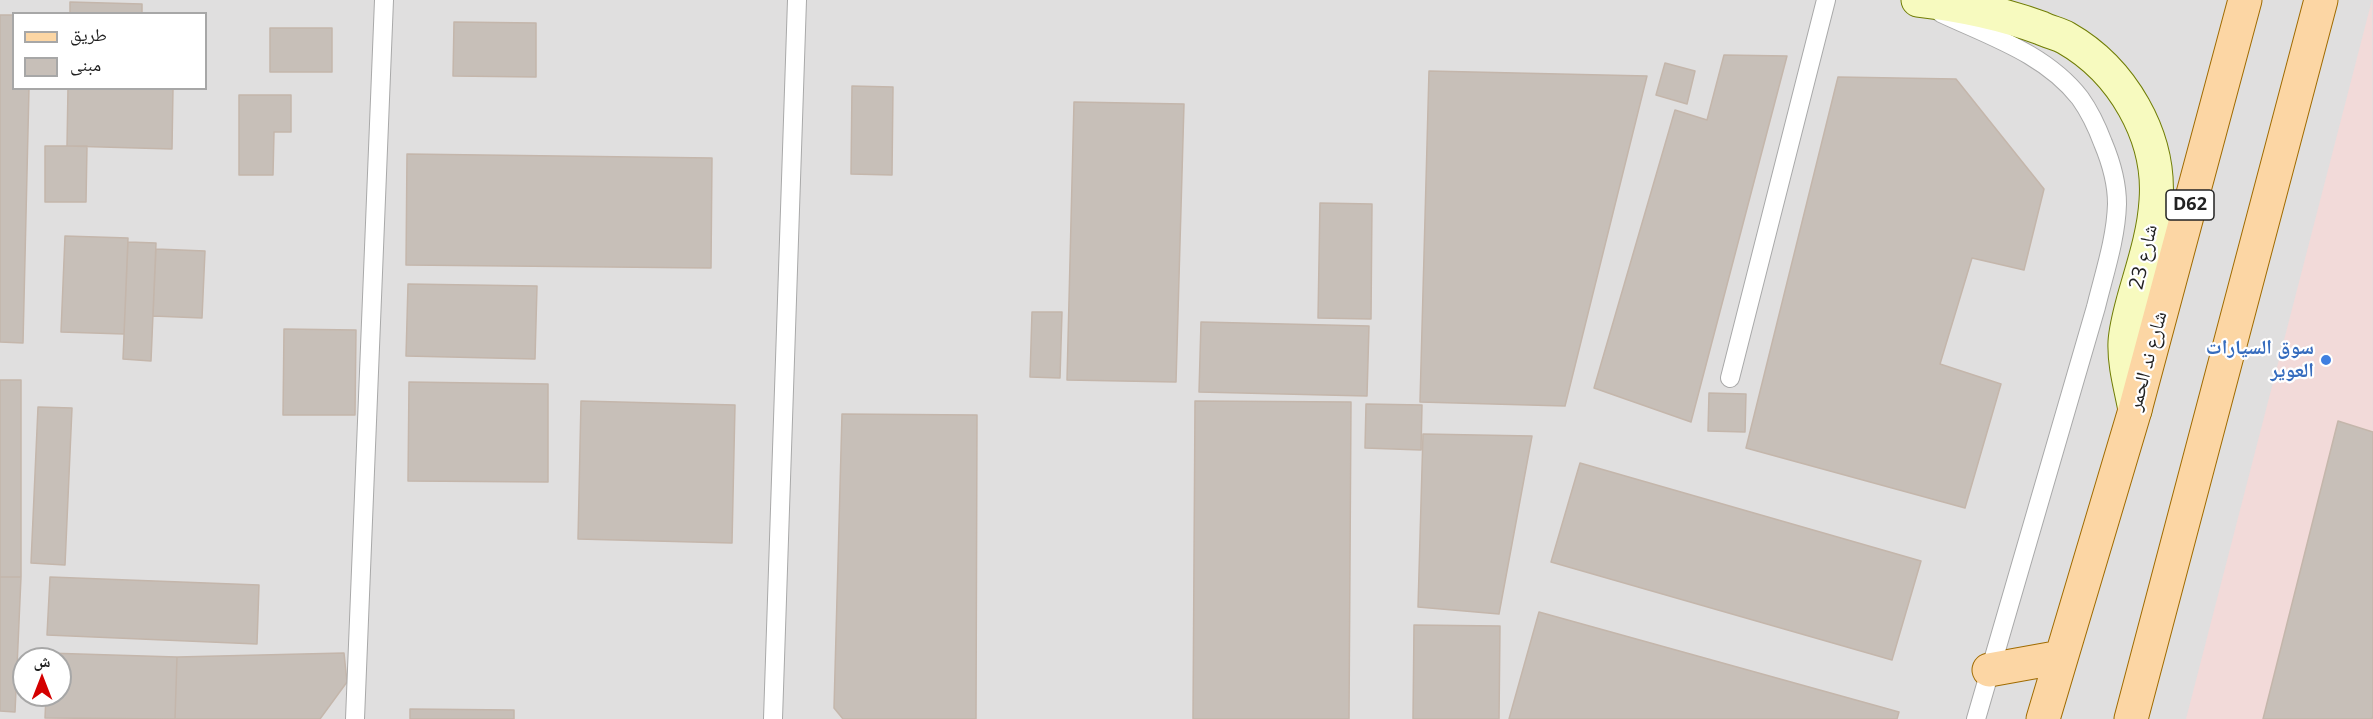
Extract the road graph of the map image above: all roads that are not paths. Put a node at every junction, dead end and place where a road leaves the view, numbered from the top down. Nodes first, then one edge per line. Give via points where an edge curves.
1 (384, 0) edge
2 (797, 0) edge
3 (1826, 0) edge
4 (1913, 0) edge
5 (1918, 0) edge
6 (2245, 0) edge
7 (2321, 0) edge
8 (1730, 378) dead end
9 (2135, 410) junction
10 (2061, 657) junction
11 (1989, 670) junction
12 (355, 719) edge
13 (773, 719) edge
14 (1976, 719) edge
15 (2043, 719) edge
16 (2132, 719) edge

1 - 12 lane
2 - 13 lane
3 - 8 lane
4 - 11 lane via 2021,50 2053,70 2080,98 2093,119 2112,166 2117,203 2096,307
5 - 9 street, شارع 23 via 2016,19 2066,38 2098,61 2117,82 2143,123 2154,161 2156,200 2125,342
6 - 9 main road, شارع ند الحمر / D62
7 - 16 main road
9 - 10 main road, شارع ند الحمر / D62
10 - 11 main road
10 - 15 main road, شارع ند الحمر / D62
11 - 14 lane

